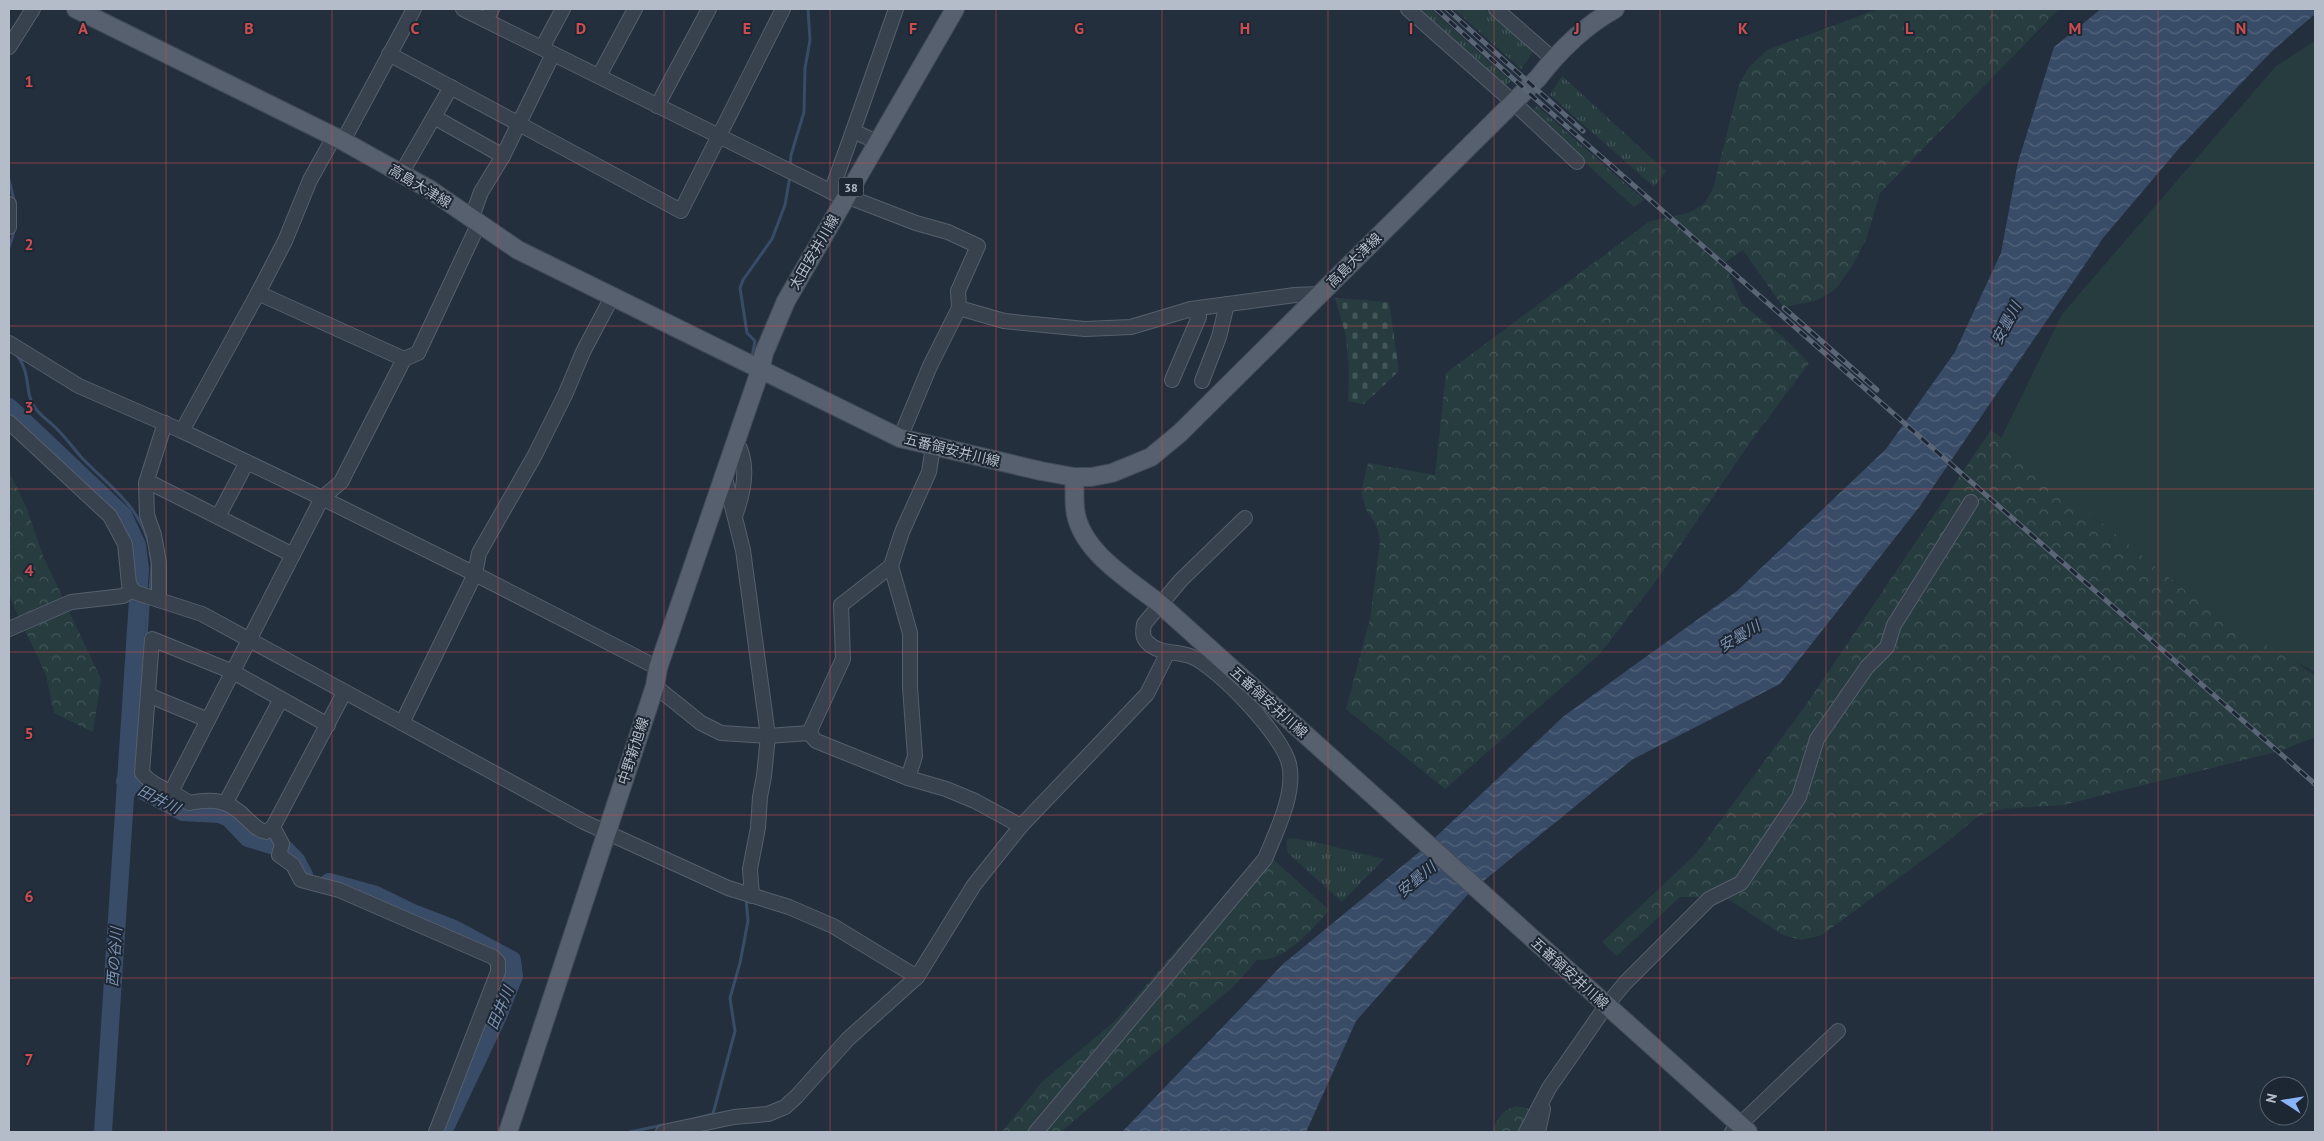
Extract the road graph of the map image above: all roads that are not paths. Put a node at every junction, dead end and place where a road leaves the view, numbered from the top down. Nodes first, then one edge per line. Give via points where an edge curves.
1 (33, 9) edge
2 (76, 9) edge
3 (414, 9) edge
4 (463, 9) edge
5 (563, 9) edge
6 (635, 9) edge
7 (709, 9) edge
8 (783, 9) edge
9 (896, 9) edge
10 (955, 9) edge
11 (1408, 9) edge
12 (1496, 9) edge
13 (1615, 9) edge
14 (489, 15) edge
15 (9, 47) edge
16 (548, 51) junction
17 (389, 54) junction
18 (1553, 59) junction
19 (599, 76) junction
20 (451, 87) junction
21 (1513, 102) junction
22 (657, 106) junction
23 (434, 117) junction
24 (519, 124) junction
25 (853, 131) junction
26 (719, 137) junction
27 (338, 139) junction
28 (877, 142) junction
29 (503, 156) junction
30 (1577, 162) dead end
31 (402, 174) junction
32 (840, 195) junction
33 (9, 204) edge
34 (475, 220) junction
35 (9, 227) edge
36 (258, 293) junction
37 (1319, 294) junction
38 (612, 298) junction
39 (1227, 304) junction
40 (959, 308) junction
41 (1191, 309) junction
42 (9, 343) edge
43 (404, 359) junction
44 (760, 370) junction
45 (1172, 380) dead end
46 (1202, 381) dead end
47 (9, 422) edge
48 (165, 424) junction
49 (182, 430) junction
50 (900, 438) junction
51 (736, 441) junction
52 (933, 447) junction
53 (247, 462) junction
54 (724, 474) junction
55 (1074, 477) junction
56 (147, 481) junction
57 (322, 498) junction
58 (1971, 502) dead end
59 (735, 516) junction
60 (218, 517) junction
61 (1245, 518) dead end
62 (293, 555) junction
63 (891, 566) junction
64 (475, 574) junction
65 (132, 590) junction
66 (159, 600) junction
67 (1160, 604) junction
68 (9, 629) edge
69 (249, 641) junction
70 (1168, 652) junction
71 (658, 668) junction
72 (233, 672) junction
73 (655, 686) junction
74 (344, 693) junction
75 (148, 695) junction
76 (281, 699) junction
77 (208, 720) junction
78 (402, 723) junction
79 (328, 725) junction
80 (809, 733) junction
81 (768, 736) junction
82 (908, 778) junction
83 (171, 792) junction
84 (226, 802) junction
85 (1021, 826) junction
86 (273, 827) junction
87 (607, 831) junction
88 (752, 896) junction
89 (917, 977) junction
90 (1606, 1006) junction
91 (1838, 1031) dead end
92 (1544, 1097) junction
93 (1740, 1130) edge
94 (436, 1132) edge
95 (508, 1132) edge
96 (664, 1132) edge
97 (1036, 1132) edge
98 (1526, 1132) edge
99 (1538, 1132) edge

1 - 15 street
2 - 27 main road, 高島大津線
3 - 17 street
4 - 14 street
5 - 16 street
6 - 19 street
7 - 22 street
8 - 26 street
9 - 25 street
10 - 28 main road, 太田安井川線 / 38
11 - 21 street
12 - 18 street
13 - 18 main road, 高島大津線 via 1601,16
14 - 16 street
16 - 19 street
16 - 24 street
17 - 20 street
17 - 27 street
18 - 21 main road, 高島大津線
19 - 22 street
20 - 23 street
20 - 24 street
21 - 30 street
21 - 37 main road, 高島大津線
22 - 26 street
23 - 29 street
23 - 31 street
24 - 26 street via 681,212
24 - 29 street
25 - 28 street
25 - 32 street
26 - 32 street
27 - 31 main road, 高島大津線
27 - 36 street via 310,180
28 - 32 main road, 太田安井川線 / 38
29 - 34 street via 480,192
31 - 34 main road, 高島大津線
32 - 40 street via 948,232 978,246 958,291
32 - 44 main road, 太田安井川線 / 38 via 786,301
33 - 35 street
34 - 38 main road, 高島大津線 via 518,250
34 - 43 street via 418,353
36 - 43 street
36 - 49 street
37 - 39 street
37 - 55 main road, 高島大津線 via 1180,433 1151,457 1112,473 1091,478
38 - 44 main road, 高島大津線
38 - 64 street via 535,455 479,553
39 - 41 street
39 - 46 street via 1219,337
40 - 41 street via 1004,321 1085,329 1131,327
40 - 50 street
41 - 45 street via 1199,317
42 - 48 street via 79,386
43 - 57 street via 341,482
44 - 50 main road, 五番領安井川線
44 - 51 main road, 中野新旭線
47 - 65 street via 110,516 124,544
48 - 49 street
48 - 56 street
49 - 53 street
50 - 52 main road, 五番領安井川線
51 - 54 main road, 中野新旭線
51 - 59 street via 742,451 744,484
52 - 55 main road, 五番領安井川線
52 - 63 street via 929,472 902,532
53 - 57 street
53 - 60 street
54 - 59 street
54 - 71 main road, 中野新旭線
55 - 67 main road, 五番領安井川線 via 1075,510 1085,536 1104,559
56 - 60 street
56 - 66 street via 147,516 154,535
57 - 62 street
57 - 64 street
58 - 90 street via 1894,624 1887,647 1867,667 1817,739 1799,797 1741,883 1709,899
59 - 81 street via 743,550
60 - 62 street
61 - 67 street
62 - 69 street
63 - 80 street via 841,605 842,659
63 - 82 street via 910,633 915,756
64 - 71 street
64 - 78 street
65 - 66 street
65 - 68 street via 123,596 71,602
66 - 69 street via 202,614
67 - 70 street via 1144,624 1142,633 1146,642
67 - 90 main road, 五番領安井川線
69 - 72 street
69 - 74 street
70 - 85 street via 1147,694
70 - 97 street via 1191,656 1212,670 1256,712 1281,744 1290,764 1287,804 1265,859
71 - 73 main road, 中野新旭線
72 - 75 street via 152,639
72 - 76 street
72 - 77 street
73 - 81 street via 701,723 721,733
73 - 87 main road, 中野新旭線
74 - 78 street
74 - 79 street
75 - 77 street
75 - 83 street via 142,773 150,783
76 - 79 street
76 - 84 street
77 - 83 street
78 - 87 street via 584,822
79 - 86 street
80 - 81 street
80 - 82 street via 816,741
81 - 88 street via 750,869
82 - 85 street via 968,798
83 - 84 street via 189,803 203,800
84 - 86 street via 258,830 266,832
85 - 89 street via 974,885
86 - 94 street via 282,844 279,855 293,865 301,880 339,890 498,962 498,972
87 - 88 street via 728,888
87 - 95 main road, 中野新旭線
88 - 89 street via 789,907 832,926
89 - 96 street via 848,1039 798,1096 784,1107 768,1114 734,1117
90 - 92 street
90 - 93 main road, 五番領安井川線 via 1728,1113
91 - 93 street
92 - 98 street
92 - 99 street

